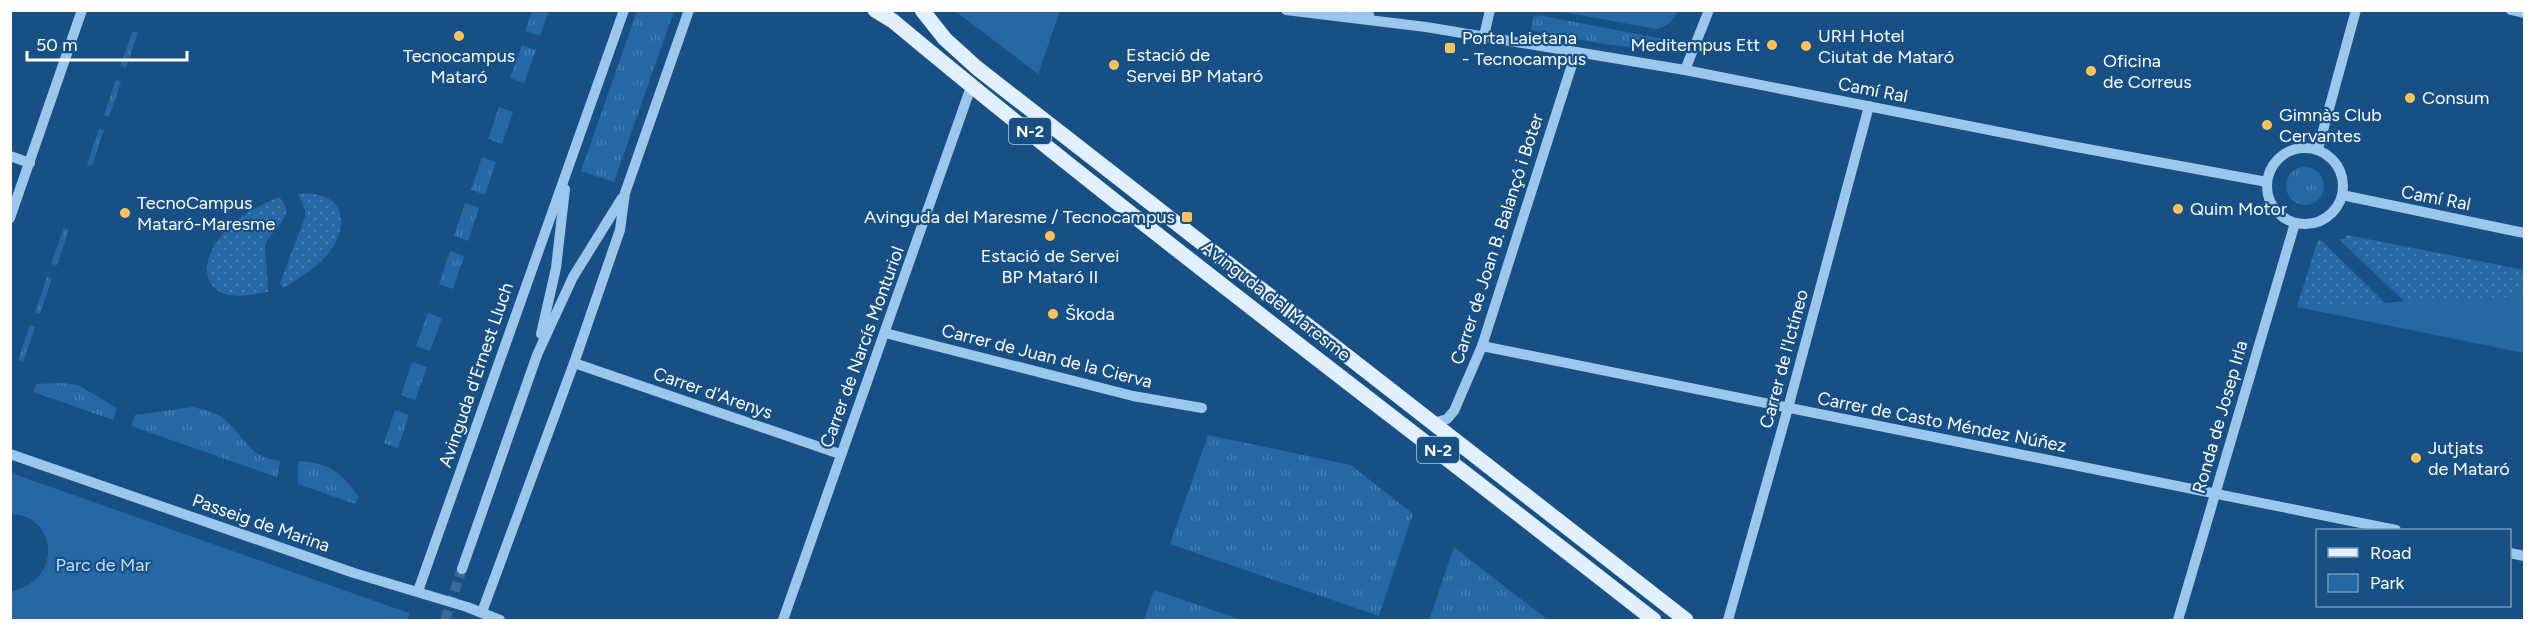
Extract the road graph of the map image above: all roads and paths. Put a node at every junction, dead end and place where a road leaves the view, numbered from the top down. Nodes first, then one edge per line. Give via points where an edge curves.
1 (82, 10) edge
2 (624, 10) edge
3 (689, 10) edge
4 (875, 10) edge
5 (922, 10) edge
6 (1286, 10) edge
7 (1351, 10) edge
8 (1490, 10) edge
9 (1709, 10) edge
10 (2356, 10) edge
11 (2511, 10) edge
12 (2524, 14) edge
13 (1401, 24) junction
14 (1484, 36) junction
15 (1576, 52) junction
16 (1684, 70) junction
17 (972, 84) junction
18 (1869, 106) junction
19 (2318, 149) junction
20 (10, 156) edge
21 (30, 163) junction
22 (567, 172) junction
23 (2267, 182) junction
24 (626, 193) junction
25 (2342, 195) junction
26 (10, 218) edge
27 (2295, 223) junction
28 (2524, 233) edge
29 (885, 333) junction
30 (1482, 346) junction
31 (537, 355) junction
32 (574, 363) junction
33 (1202, 408) dead end
34 (1788, 408) junction
35 (1433, 423) junction
36 (10, 454) edge
37 (840, 454) junction
38 (2215, 494) junction
39 (2386, 529) edge
40 (462, 569) tunnel mouth
41 (418, 591) junction
42 (482, 612) junction
43 (500, 621) edge
44 (783, 621) edge
45 (1654, 621) edge
46 (1686, 621) edge
47 (1728, 621) edge
48 (2178, 621) edge

1 - 21 street
2 - 22 street, Avinguda d'Ernest Lluch
3 - 24 street, Avinguda d'Ernest Lluch
4 - 17 main road, Avinguda del Maresme / N-2
5 - 35 main road, Avinguda del Maresme / N-2 via 945,39 977,68
6 - 13 street, Camí Ral
7 - 13 street, Camí Ral
8 - 14 street
9 - 16 street
10 - 19 street
11 - 12 street
13 - 14 street, Camí Ral
14 - 15 street, Camí Ral
15 - 16 street, Camí Ral
15 - 30 street, Carrer de Joan B. Balançó i Boter
16 - 18 street, Camí Ral
17 - 29 street, Carrer de Narcís Monturiol
17 - 45 main road, Avinguda del Maresme / N-2
18 - 23 street, Camí Ral
18 - 34 street, Carrer de l'Ictíneo
19 - 23 street via 2301,147 2285,153 2273,164
19 - 25 street via 2340,171
20 - 21 street
21 - 26 street
22 - 31 street, Avinguda d'Ernest Lluch via 556,268
22 - 41 street, Avinguda d'Ernest Lluch
23 - 27 street via 2273,207
24 - 31 street, Avinguda d'Ernest Lluch via 573,277
24 - 32 street, Avinguda d'Ernest Lluch via 620,230
25 - 27 street via 2333,213 2324,219
25 - 28 street, Camí Ral
27 - 38 street, Ronda de Josep Irla
29 - 33 street, Carrer de Juan de la Cierva via 1133,396
29 - 37 street, Carrer de Narcís Monturiol
30 - 34 street, Carrer de Casto Méndez Núñez
30 - 35 street, Carrer de Joan B. Balançó i Boter via 1454,411 1447,419
31 - 40 street, Avinguda d'Ernest Lluch
32 - 37 street, Carrer d'Arenys
32 - 42 street, Avinguda d'Ernest Lluch
34 - 38 street, Carrer de Casto Méndez Núñez
34 - 47 street, Carrer de l'Ictíneo
35 - 46 main road, Avinguda del Maresme / N-2
36 - 41 street, Passeig de Marina via 354,573
37 - 44 street, Carrer de Narcís Monturiol
38 - 39 street, Carrer de Casto Méndez Núñez
38 - 48 street, Ronda de Josep Irla
41 - 42 street, Passeig de Marina
42 - 43 street, Passeig de Marina

